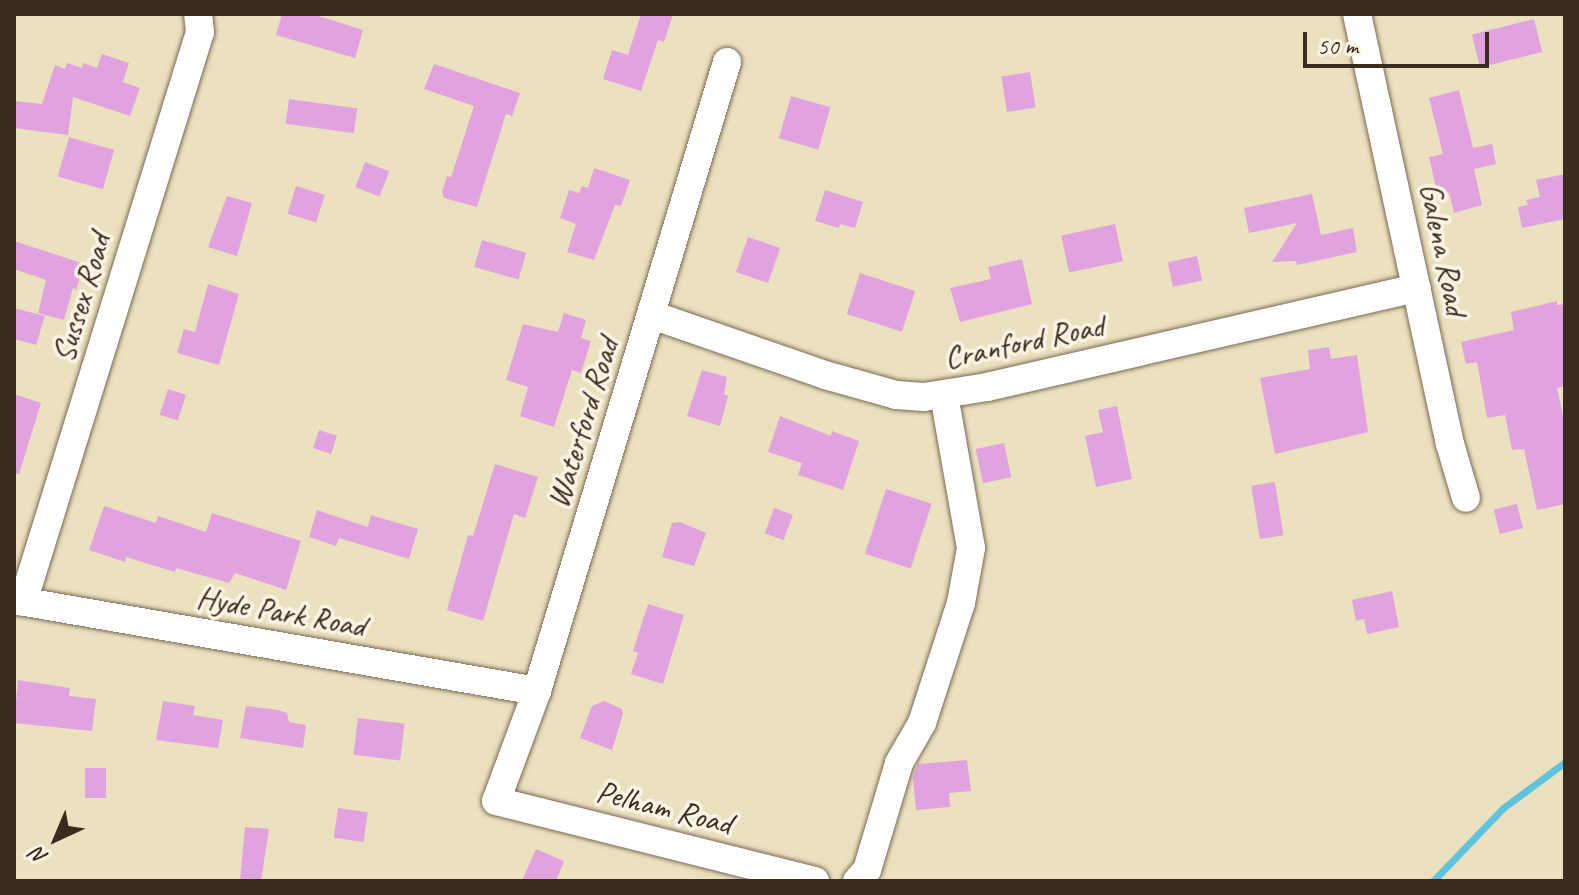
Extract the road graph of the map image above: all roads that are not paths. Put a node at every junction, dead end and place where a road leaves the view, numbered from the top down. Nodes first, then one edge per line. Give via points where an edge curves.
1 (1357, 14) edge
2 (202, 20) edge
3 (727, 62) dead end
4 (1417, 288) junction
5 (652, 315) junction
6 (944, 395) junction
7 (1466, 498) dead end
8 (18, 601) edge
9 (537, 691) junction
10 (496, 801) joint
11 (815, 881) edge
12 (857, 881) edge

1 - 4 street, Galena Road
2 - 8 street, Sussex Road
3 - 5 street, Waterford Road
4 - 6 street, Cranford Road
4 - 7 street, Galena Road
5 - 6 street, Cranford Road via 896,395
5 - 9 street, Waterford Road
6 - 12 street via 971,548 961,603 922,723 899,763 867,870
8 - 9 street, Hyde Park Road
9 - 10 street, Waterford Road
10 - 11 street, Pelham Road

